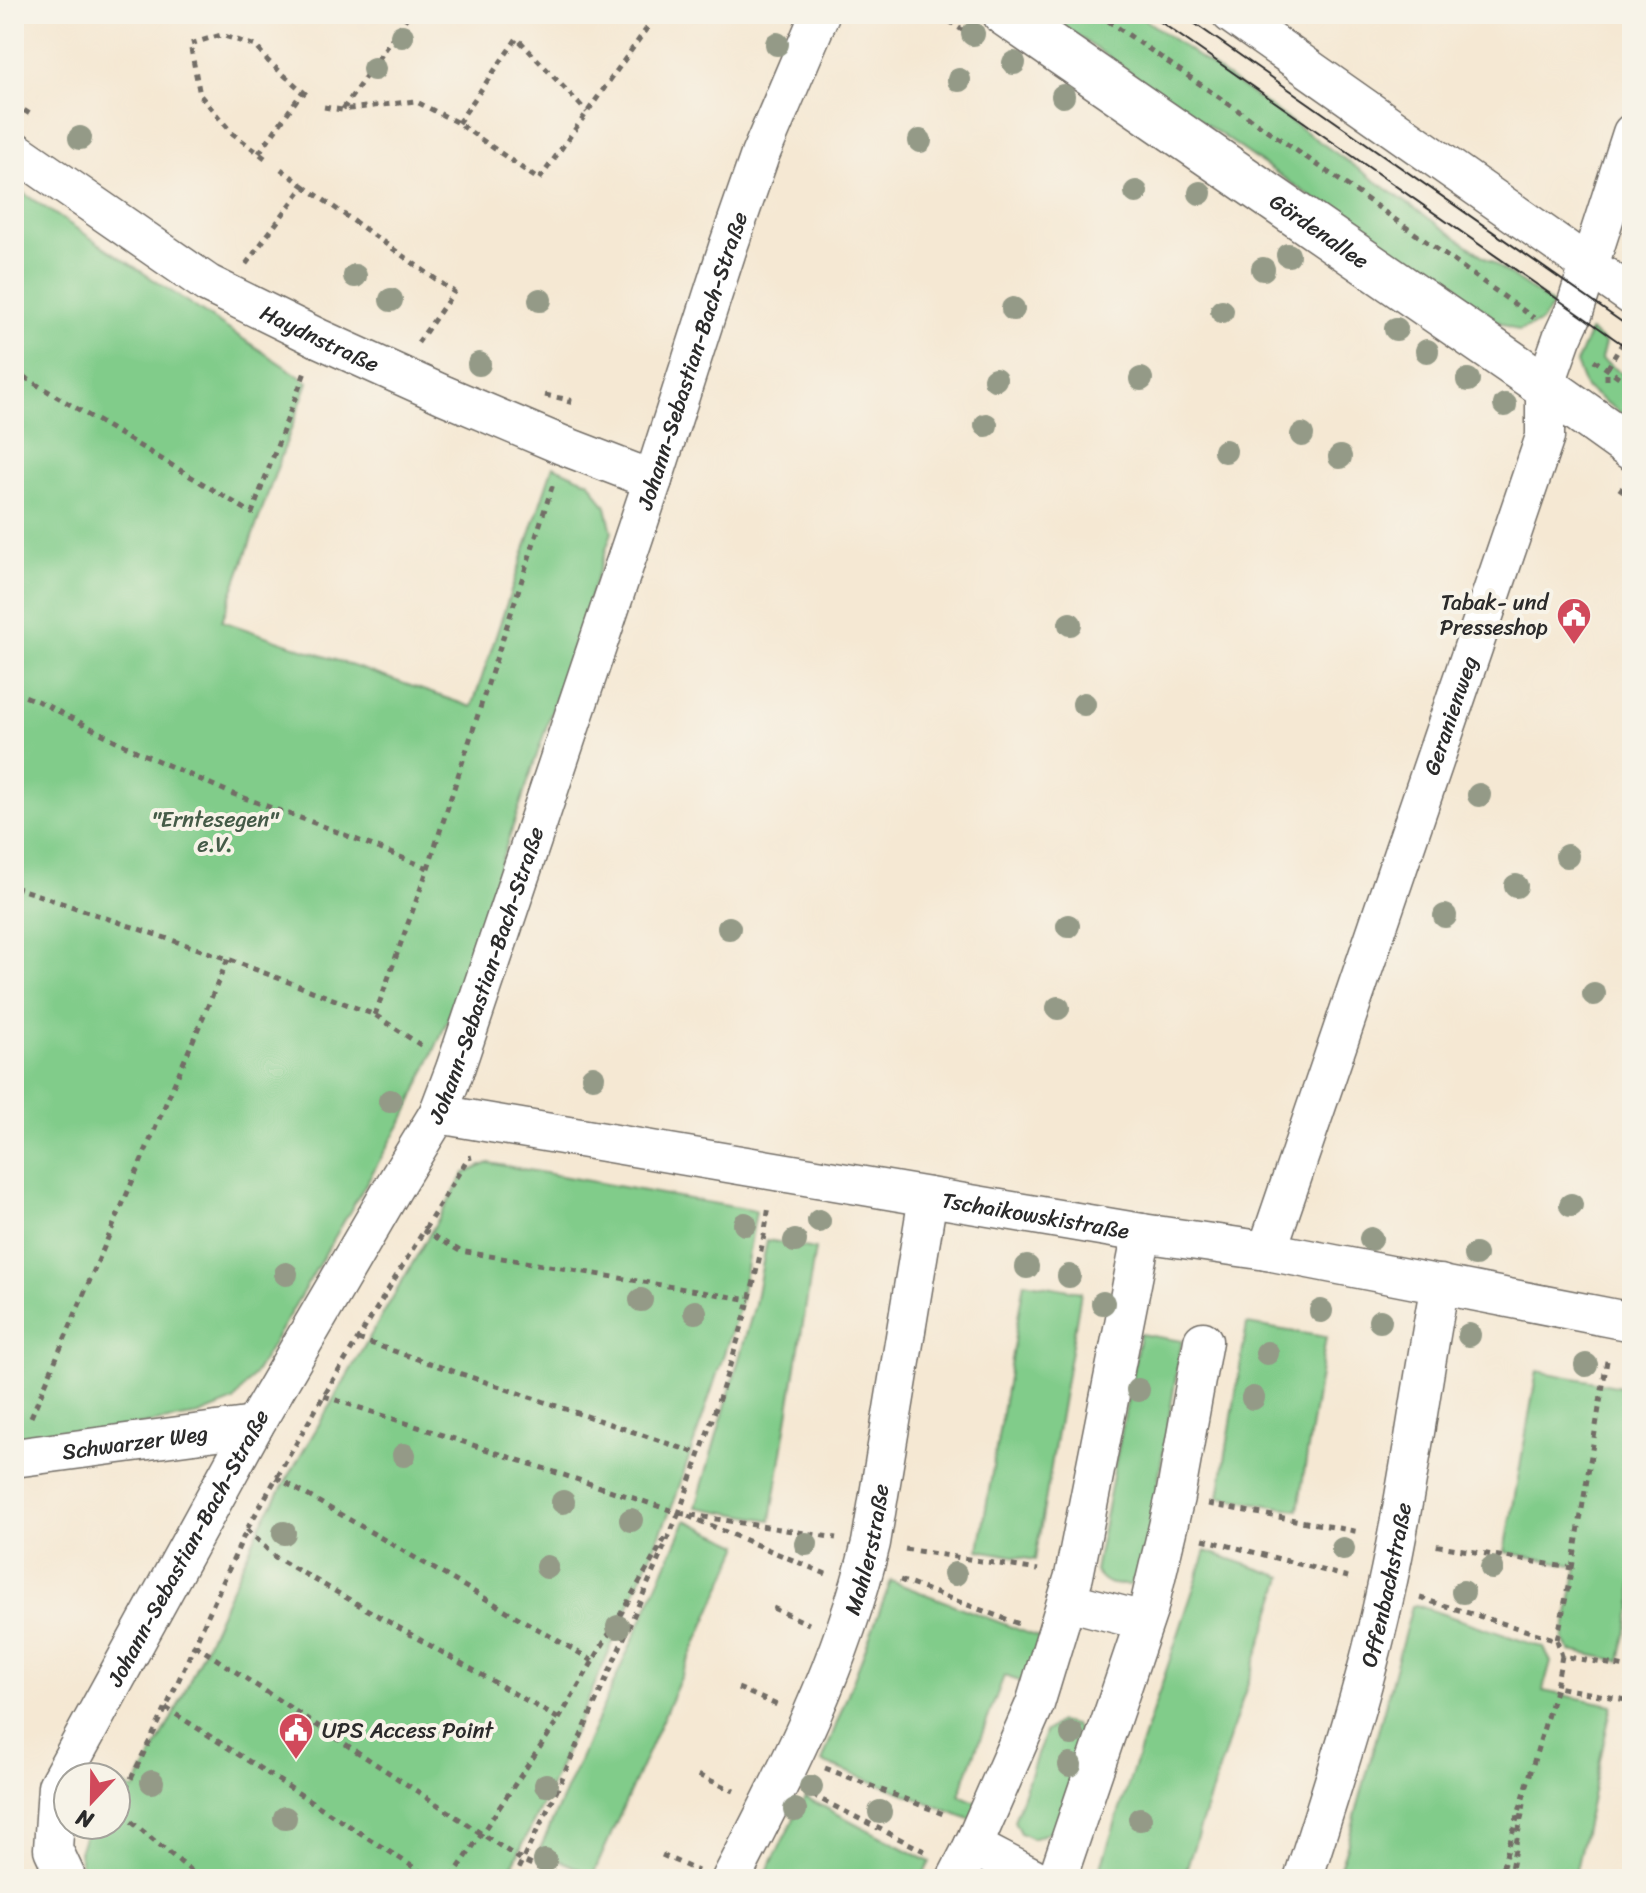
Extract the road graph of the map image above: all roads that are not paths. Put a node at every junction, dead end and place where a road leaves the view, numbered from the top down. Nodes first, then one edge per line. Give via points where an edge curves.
1 (820, 14) edge
2 (1005, 14) edge
3 (1231, 14) edge
4 (1632, 133) edge
5 (14, 150) edge
6 (1589, 264) junction
7 (1632, 296) edge
8 (1545, 386) junction
9 (1632, 448) edge
10 (653, 480) junction
11 (438, 1114) junction
12 (928, 1197) junction
13 (1142, 1233) junction
14 (1267, 1251) junction
15 (1440, 1284) junction
16 (1621, 1333) edge
17 (1203, 1341) dead end
18 (254, 1426) junction
19 (23, 1456) edge
20 (1067, 1601) junction
21 (1144, 1621) junction
22 (968, 1856) edge
23 (717, 1876) edge
24 (67, 1879) edge
25 (1036, 1879) edge
26 (1057, 1879) edge
27 (1303, 1879) edge

1 - 10 street, Johann-Sebastian-Bach-Straße via 760,155
2 - 8 street, Gördenallee
3 - 6 street
4 - 6 street, Geranienweg
5 - 10 street, Haydnstraße via 208,284 444,395
6 - 7 street
6 - 8 street, Geranienweg
8 - 9 street, Gördenallee
8 - 14 street, Geranienweg via 1545,437
10 - 11 street, Johann-Sebastian-Bach-Straße
11 - 12 street, Tschaikowskistraße
11 - 18 street, Johann-Sebastian-Bach-Straße
12 - 13 street, Tschaikowskistraße
12 - 23 street, Mahlerstraße via 860,1589 788,1768
13 - 14 street, Tschaikowskistraße
13 - 20 street
14 - 15 street, Tschaikowskistraße
15 - 16 street, Tschaikowskistraße
15 - 27 street, Offenbachstraße via 1387,1588
17 - 21 street via 1171,1514
18 - 19 street, Schwarzer Weg
18 - 24 street, Johann-Sebastian-Bach-Straße via 57,1786 53,1849
20 - 21 street
20 - 22 street via 1035,1704
21 - 26 street
22 - 25 street

